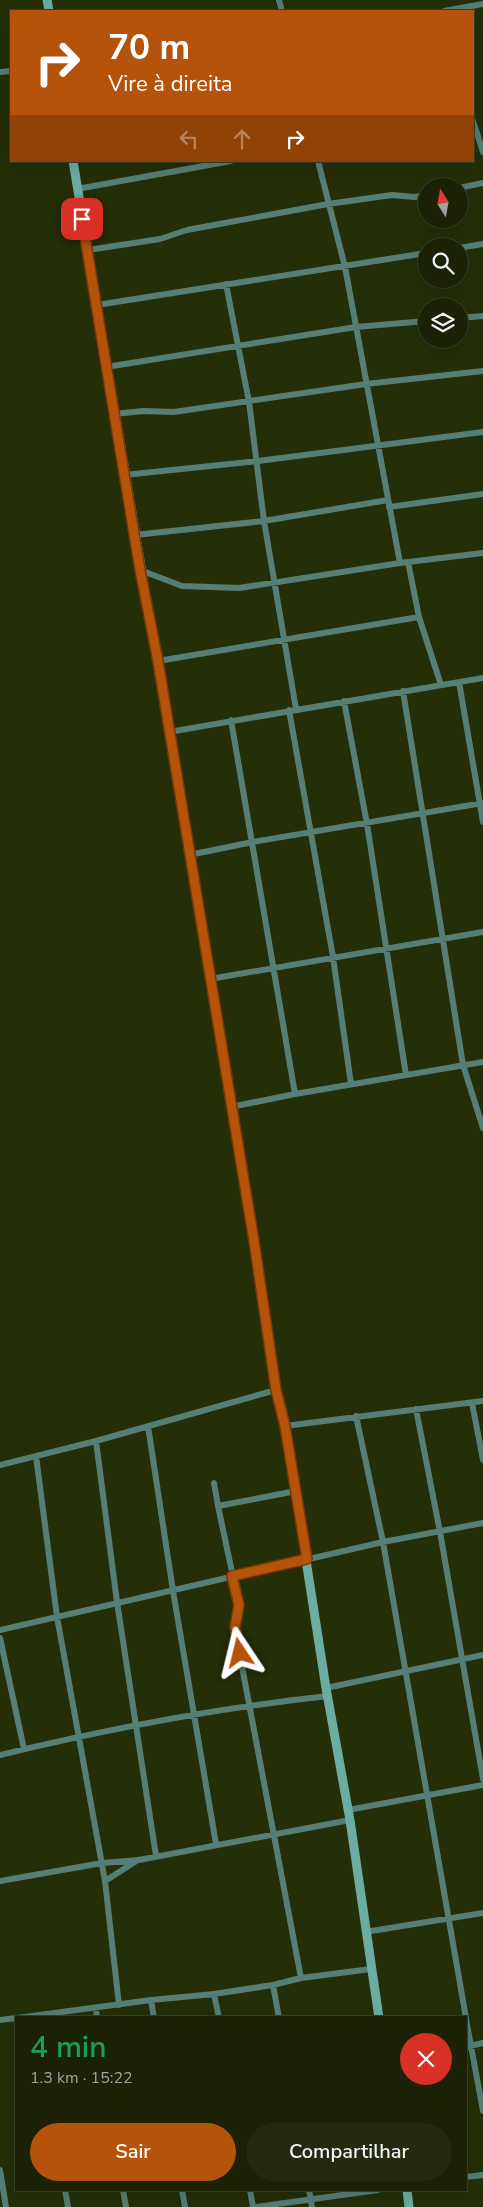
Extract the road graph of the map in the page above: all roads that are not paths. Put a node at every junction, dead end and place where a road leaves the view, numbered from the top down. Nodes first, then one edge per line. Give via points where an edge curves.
1 (483, 4) edge
2 (456, 10) edge
3 (474, 124) edge
4 (483, 152) edge
5 (73, 162) edge
6 (226, 162) edge
7 (318, 162) edge
8 (483, 183) edge
9 (468, 186) edge
10 (77, 189) junction
11 (418, 196) edge
12 (328, 204) junction
13 (483, 244) edge
14 (468, 246) edge
15 (88, 250) junction
16 (418, 254) edge
17 (345, 267) junction
18 (226, 284) junction
19 (97, 305) junction
20 (483, 316) edge
21 (468, 317) edge
22 (418, 322) edge
23 (356, 327) junction
24 (237, 345) junction
25 (106, 367) junction
26 (483, 371) edge
27 (366, 384) junction
28 (249, 402) junction
29 (114, 414) junction
30 (483, 432) edge
31 (378, 446) junction
32 (258, 461) junction
33 (124, 476) junction
34 (483, 494) edge
35 (389, 503) junction
36 (264, 521) junction
37 (135, 535) junction
38 (483, 553) edge
39 (408, 562) junction
40 (400, 563) junction
41 (140, 570) junction
42 (275, 582) junction
43 (419, 617) junction
44 (285, 640) junction
45 (158, 661) junction
46 (483, 678) edge
47 (459, 682) junction
48 (442, 685) junction
49 (403, 691) junction
50 (344, 701) junction
51 (293, 710) junction
52 (231, 720) junction
53 (169, 732) junction
54 (482, 803) edge
55 (422, 814) junction
56 (483, 822) edge
57 (367, 824) junction
58 (310, 834) junction
59 (253, 842) junction
60 (189, 855) junction
61 (483, 932) edge
62 (443, 939) junction
63 (387, 948) junction
64 (334, 957) junction
65 (273, 967) junction
66 (210, 979) junction
67 (483, 1062) edge
68 (463, 1065) junction
69 (406, 1075) junction
70 (351, 1084) junction
71 (295, 1094) junction
72 (231, 1107) junction
73 (483, 1128) edge
74 (276, 1390) junction
75 (483, 1401) edge
76 (472, 1403) junction
77 (416, 1409) junction
78 (356, 1416) junction
79 (148, 1426) junction
80 (285, 1426) junction
81 (96, 1441) junction
82 (36, 1456) junction
83 (483, 1460) edge
84 (0, 1465) edge
85 (214, 1483) dead end
86 (296, 1491) junction
87 (218, 1506) junction
88 (483, 1524) edge
89 (440, 1532) junction
90 (383, 1542) junction
91 (307, 1559) junction
92 (232, 1576) junction
93 (173, 1590) junction
94 (117, 1602) junction
95 (57, 1617) junction
96 (0, 1630) edge
97 (0, 1638) edge
98 (483, 1655) edge
99 (462, 1659) junction
100 (406, 1671) junction
101 (327, 1692) junction
102 (250, 1705) junction
103 (195, 1714) junction
104 (136, 1726) junction
105 (79, 1738) junction
106 (24, 1749) junction
107 (0, 1755) edge
108 (483, 1779) edge
109 (483, 1785) edge
110 (426, 1794) junction
111 (349, 1815) junction
112 (274, 1834) junction
113 (216, 1844) junction
114 (156, 1856) junction
115 (139, 1860) junction
116 (102, 1863) junction
117 (0, 1881) edge
118 (105, 1881) junction
119 (483, 1914) edge
120 (450, 1920) junction
121 (366, 1932) junction
122 (371, 1969) junction
123 (301, 1978) junction
124 (273, 1985) junction
125 (214, 1994) junction
126 (151, 2000) junction
127 (119, 2005) junction
128 (96, 2009) junction
129 (37, 2016) edge
130 (97, 2016) edge
131 (154, 2016) edge
132 (219, 2016) edge
133 (279, 2016) edge
134 (379, 2016) edge
135 (466, 2016) edge
136 (15, 2018) edge
137 (0, 2020) edge
138 (467, 2032) edge
139 (483, 2043) edge
140 (468, 2046) edge
141 (483, 2111) edge
142 (0, 2170) edge
143 (483, 2175) edge
144 (467, 2177) edge
145 (65, 2191) edge
146 (124, 2191) edge
147 (182, 2191) edge
148 (250, 2191) edge
149 (309, 2191) edge
150 (370, 2191) edge
151 (406, 2191) edge
152 (310, 2198) junction
153 (6, 2207) edge
154 (68, 2207) edge
155 (126, 2207) edge
156 (185, 2207) edge
157 (255, 2207) edge
158 (312, 2207) edge
159 (409, 2207) edge

1 - 2 street
3 - 4 street
5 - 10 street
6 - 10 street
7 - 12 street
8 - 9 street
10 - 15 street
11 - 12 street via 392,194
12 - 15 street via 187,230 160,239
12 - 17 street
13 - 14 street
15 - 19 street
16 - 17 street
17 - 18 street
17 - 23 street
18 - 19 street
18 - 24 street
19 - 25 street
20 - 21 street
22 - 23 street
23 - 24 street
23 - 27 street
24 - 25 street
24 - 28 street
25 - 29 street
26 - 27 street
27 - 28 street
27 - 31 street
28 - 29 street via 174,412
28 - 32 street
29 - 33 street
30 - 31 street
31 - 32 street
31 - 35 street
32 - 33 street
32 - 36 street
33 - 37 street
34 - 35 street
35 - 36 street
35 - 40 street
36 - 37 street
36 - 42 street
37 - 41 street
38 - 39 street
39 - 40 street
39 - 43 street
40 - 42 street
41 - 42 street via 182,586 239,588
41 - 45 street
42 - 44 street
43 - 44 street
43 - 48 street
44 - 45 street
44 - 51 street
45 - 53 street
46 - 47 street
47 - 48 street
47 - 54 street
48 - 49 street
49 - 50 street
49 - 55 street
50 - 51 street
50 - 57 street
51 - 52 street
51 - 58 street
52 - 53 street
52 - 59 street
53 - 60 street
54 - 55 street
54 - 56 street
55 - 57 street
55 - 62 street
57 - 58 street
57 - 63 street
58 - 59 street
58 - 64 street
59 - 60 street
59 - 65 street
60 - 66 street
61 - 62 street
62 - 63 street
62 - 68 street
63 - 64 street
63 - 69 street
64 - 65 street
64 - 70 street
65 - 66 street
65 - 71 street
66 - 72 street
67 - 68 street
68 - 69 street
68 - 73 street
69 - 70 street
70 - 71 street
71 - 72 street
72 - 74 street
74 - 79 street
74 - 80 street
75 - 76 street
76 - 77 street
76 - 83 street
77 - 78 street
77 - 89 street
78 - 80 street
78 - 90 street
79 - 81 street
79 - 93 street
80 - 86 street
81 - 82 street
81 - 94 street
82 - 84 street
82 - 95 street
85 - 87 street
86 - 87 street
86 - 91 street
87 - 92 street
88 - 89 street
89 - 90 street
89 - 99 street
90 - 91 street
90 - 100 street
91 - 92 street
91 - 101 street
92 - 93 street
92 - 102 street via 239,1605 236,1635
93 - 94 street
93 - 103 street
94 - 95 street
94 - 104 street
95 - 96 street
95 - 105 street
97 - 106 street
98 - 99 street
99 - 100 street
99 - 108 street
100 - 101 street
100 - 110 street
101 - 102 street
101 - 111 street
102 - 103 street
102 - 112 street
103 - 104 street
103 - 113 street
104 - 105 street
104 - 114 street
105 - 106 street
105 - 116 street
106 - 107 street
109 - 110 street
110 - 111 street
110 - 120 street
111 - 112 street
111 - 121 street
112 - 113 street
112 - 123 street
113 - 114 street
114 - 115 street
115 - 116 street
115 - 118 street
116 - 117 street
116 - 118 street
118 - 127 street
119 - 120 street
120 - 121 street
120 - 135 street
121 - 122 street
122 - 123 street
122 - 134 street
123 - 124 street
124 - 125 street
124 - 133 street
125 - 126 street
125 - 132 street
126 - 127 street
126 - 131 street
127 - 128 street
128 - 129 street
128 - 130 street
136 - 137 street
138 - 140 street
139 - 140 street
140 - 141 street
142 - 153 street
143 - 144 street
145 - 154 street
146 - 155 street
147 - 156 street
148 - 157 street
149 - 152 street
150 - 152 street
151 - 159 street
152 - 157 street
152 - 158 street

